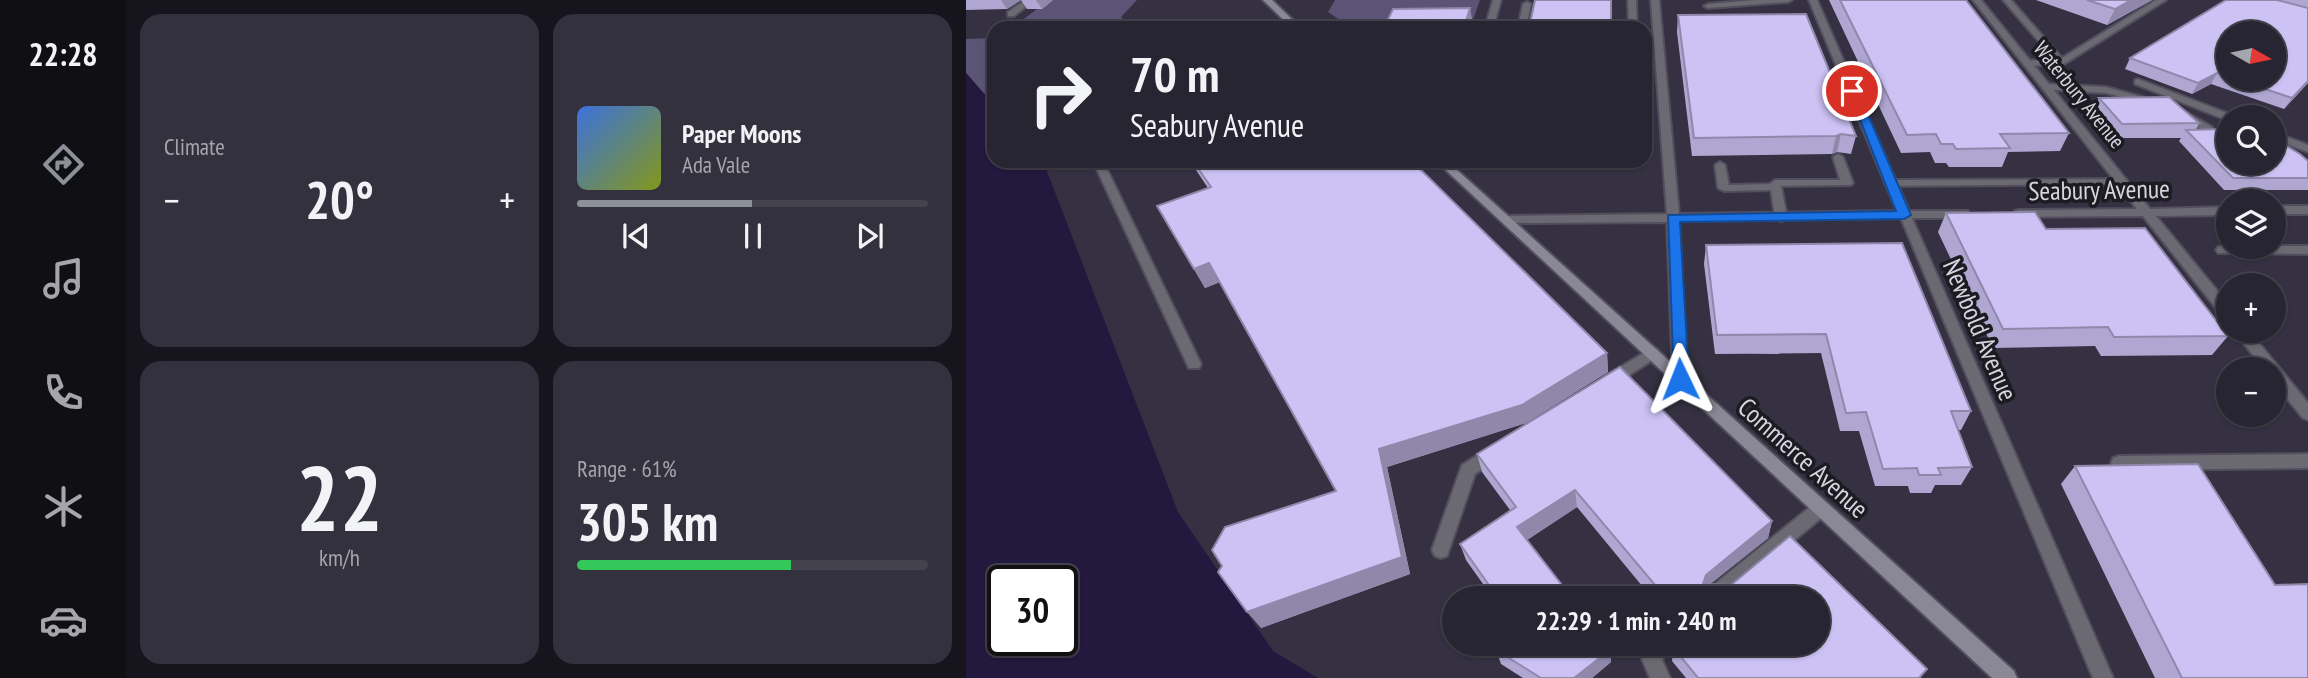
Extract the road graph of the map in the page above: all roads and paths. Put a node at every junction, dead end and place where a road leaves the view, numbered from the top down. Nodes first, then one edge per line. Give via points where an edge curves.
1 (1030, 0) edge
2 (1267, 0) edge
3 (1497, 0) edge
4 (1632, 0) edge
5 (1655, 0) edge
6 (1788, 0) edge
7 (1813, 0) edge
8 (1976, 0) edge
9 (2162, 0) edge
10 (2009, 3) edge
11 (1527, 4) dead end
12 (1708, 6) dead end
13 (1011, 14) dead end
14 (1290, 21) edge
15 (1491, 21) edge
16 (1523, 21) edge
17 (1633, 21) edge
18 (2061, 62) junction
19 (2027, 63) junction
20 (2138, 82) dead end
21 (2046, 87) junction
22 (2216, 112) edge
23 (2208, 129) edge
24 (2286, 140) edge
25 (2308, 149) edge
26 (1838, 157) edge
27 (1720, 165) dead end
28 (1101, 168) edge
29 (1452, 168) edge
30 (2122, 182) junction
31 (1891, 183) junction
32 (1775, 187) junction
33 (2286, 210) edge
34 (2308, 210) edge
35 (2216, 211) edge
36 (2146, 212) junction
37 (1981, 214) edge
38 (2007, 214) edge
39 (1904, 215) junction
40 (1781, 216) junction
41 (1673, 218) junction
42 (1508, 220) junction
43 (2286, 250) edge
44 (2308, 250) edge
45 (2216, 299) edge
46 (2251, 343) edge
47 (1652, 353) junction
48 (2262, 357) edge
49 (1194, 364) dead end
50 (1680, 379) junction
51 (2286, 386) edge
52 (1590, 394) edge
53 (2308, 414) edge
54 (1511, 443) edge
55 (2308, 461) edge
56 (2119, 463) edge
57 (1821, 508) junction
58 (1441, 550) dead end
59 (1727, 586) edge
60 (1654, 656) edge
61 (1660, 678) edge
62 (2007, 678) edge
63 (2103, 678) edge

1 - 13 street
2 - 14 main road
3 - 15 street
4 - 17 street
5 - 41 street
6 - 12 street
7 - 31 street, Newbold Avenue
8 - 19 street, Waterbury Avenue
9 - 18 street
10 - 18 street
11 - 16 street
18 - 19 street
19 - 21 street, Waterbury Avenue
20 - 22 street
21 - 23 street via 2085,87 2134,96 2178,111
21 - 30 street, Waterbury Avenue
24 - 25 street
26 - 32 street via 1847,183 1775,183
27 - 32 street via 1724,187
28 - 49 street
29 - 42 main road, Commerce Avenue
30 - 31 street
30 - 36 street, Waterbury Avenue
31 - 39 street, Newbold Avenue
32 - 40 street
33 - 34 street
35 - 36 street, Seabury Avenue
36 - 38 street, Seabury Avenue
36 - 45 street, Waterbury Avenue
37 - 39 street
39 - 40 street
39 - 63 street, Newbold Avenue
40 - 41 street
41 - 42 street
41 - 50 street
42 - 47 main road, Commerce Avenue
43 - 44 street
46 - 48 street
47 - 50 main road, Commerce Avenue
47 - 52 street
50 - 57 main road, Commerce Avenue
51 - 53 street
54 - 58 street via 1468,470
55 - 56 street
57 - 59 street
57 - 62 main road, Commerce Avenue
60 - 61 street

